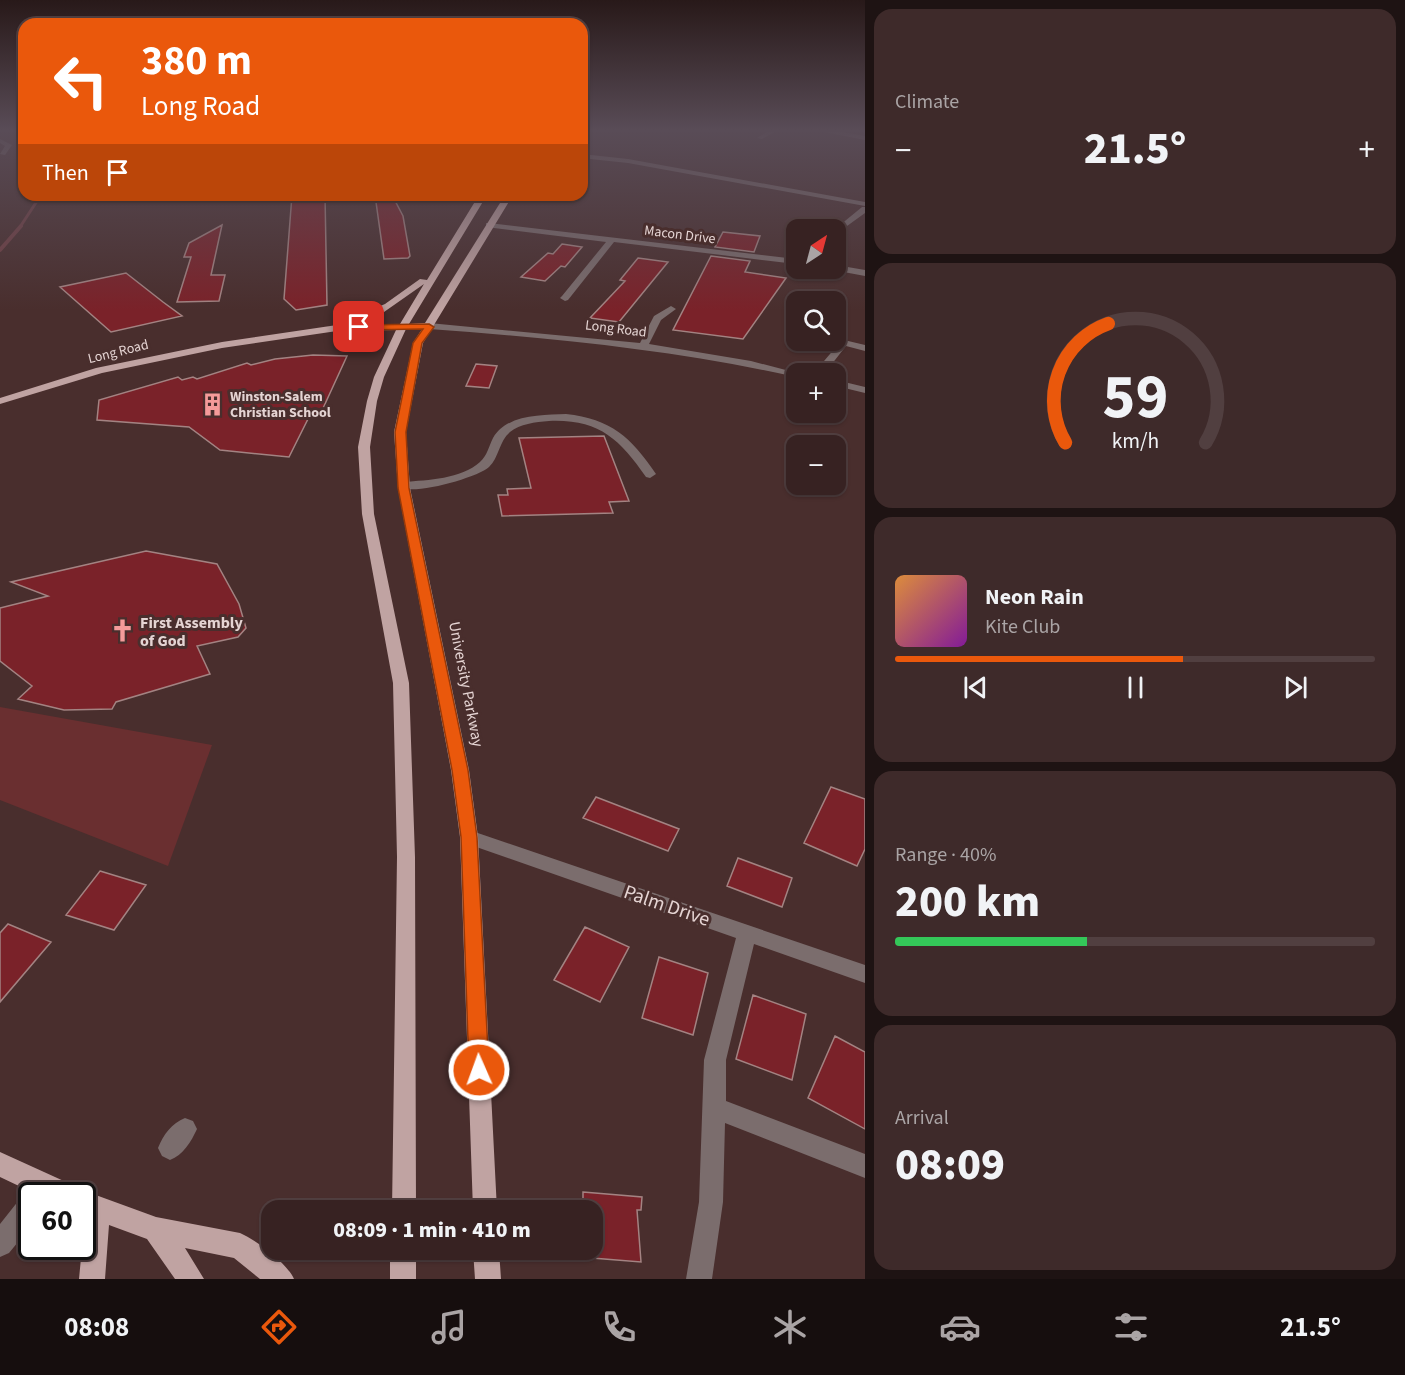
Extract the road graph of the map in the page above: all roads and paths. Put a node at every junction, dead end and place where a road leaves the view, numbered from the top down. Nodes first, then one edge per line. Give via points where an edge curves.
1 (786, 190) edge
2 (479, 201) edge
3 (505, 201) edge
4 (865, 204) edge
5 (865, 209) edge
6 (846, 224) edge
7 (489, 225) junction
8 (612, 240) junction
9 (786, 261) edge
10 (846, 270) edge
11 (865, 273) edge
12 (432, 278) junction
13 (565, 298) dead end
14 (671, 309) dead end
15 (429, 327) junction
16 (316, 330) junction
17 (400, 330) junction
18 (281, 336) junction
19 (643, 346) junction
20 (865, 348) edge
21 (827, 363) edge
22 (786, 372) edge
23 (846, 385) edge
24 (865, 390) edge
25 (0, 401) edge
26 (650, 474) dead end
27 (404, 486) junction
28 (469, 837) junction
29 (747, 933) junction
30 (865, 974) edge
31 (714, 1108) junction
32 (184, 1129) dead end
33 (170, 1148) dead end
34 (0, 1164) edge
35 (865, 1166) edge
36 (27, 1182) edge
37 (404, 1200) edge
38 (485, 1200) edge
39 (96, 1208) edge
40 (18, 1225) edge
41 (156, 1230) junction
42 (0, 1244) edge
43 (91, 1260) edge
44 (404, 1260) edge
45 (487, 1260) edge
46 (92, 1279) edge
47 (191, 1279) edge
48 (281, 1279) edge
49 (403, 1279) edge
50 (488, 1279) edge
51 (699, 1279) edge

1 - 4 street
2 - 12 main road
3 - 7 main road, University Parkway
5 - 6 street
7 - 8 street, Macon Drive
7 - 15 main road, University Parkway
8 - 9 street, Macon Drive
8 - 13 street
10 - 11 street
12 - 16 main road via 381,311
12 - 17 main road
14 - 19 street via 657,318
15 - 17 main road, Long Road
15 - 19 street, Long Road
15 - 27 main road, University Parkway via 418,343 400,432
16 - 17 main road, Long Road
16 - 18 main road, Long Road
17 - 18 main road, Long Road
17 - 37 main road via 374,393 364,447 368,514 401,683 406,856
18 - 25 main road, Long Road via 130,363
19 - 22 street, Long Road
20 - 21 street via 844,343
23 - 24 street
26 - 27 street via 636,452 609,429 578,418 552,417 508,428 499,437 492,458 481,468 447,480
27 - 28 main road, University Parkway via 460,770
28 - 29 street, Palm Drive
28 - 38 main road, University Parkway
29 - 30 street, Palm Drive
29 - 31 street via 715,1060
31 - 35 street
31 - 51 street via 711,1202
32 - 33 street
34 - 36 main road
39 - 41 main road
40 - 42 street
41 - 47 main road
41 - 48 main road via 240,1246
43 - 46 main road
44 - 49 main road
45 - 50 main road

